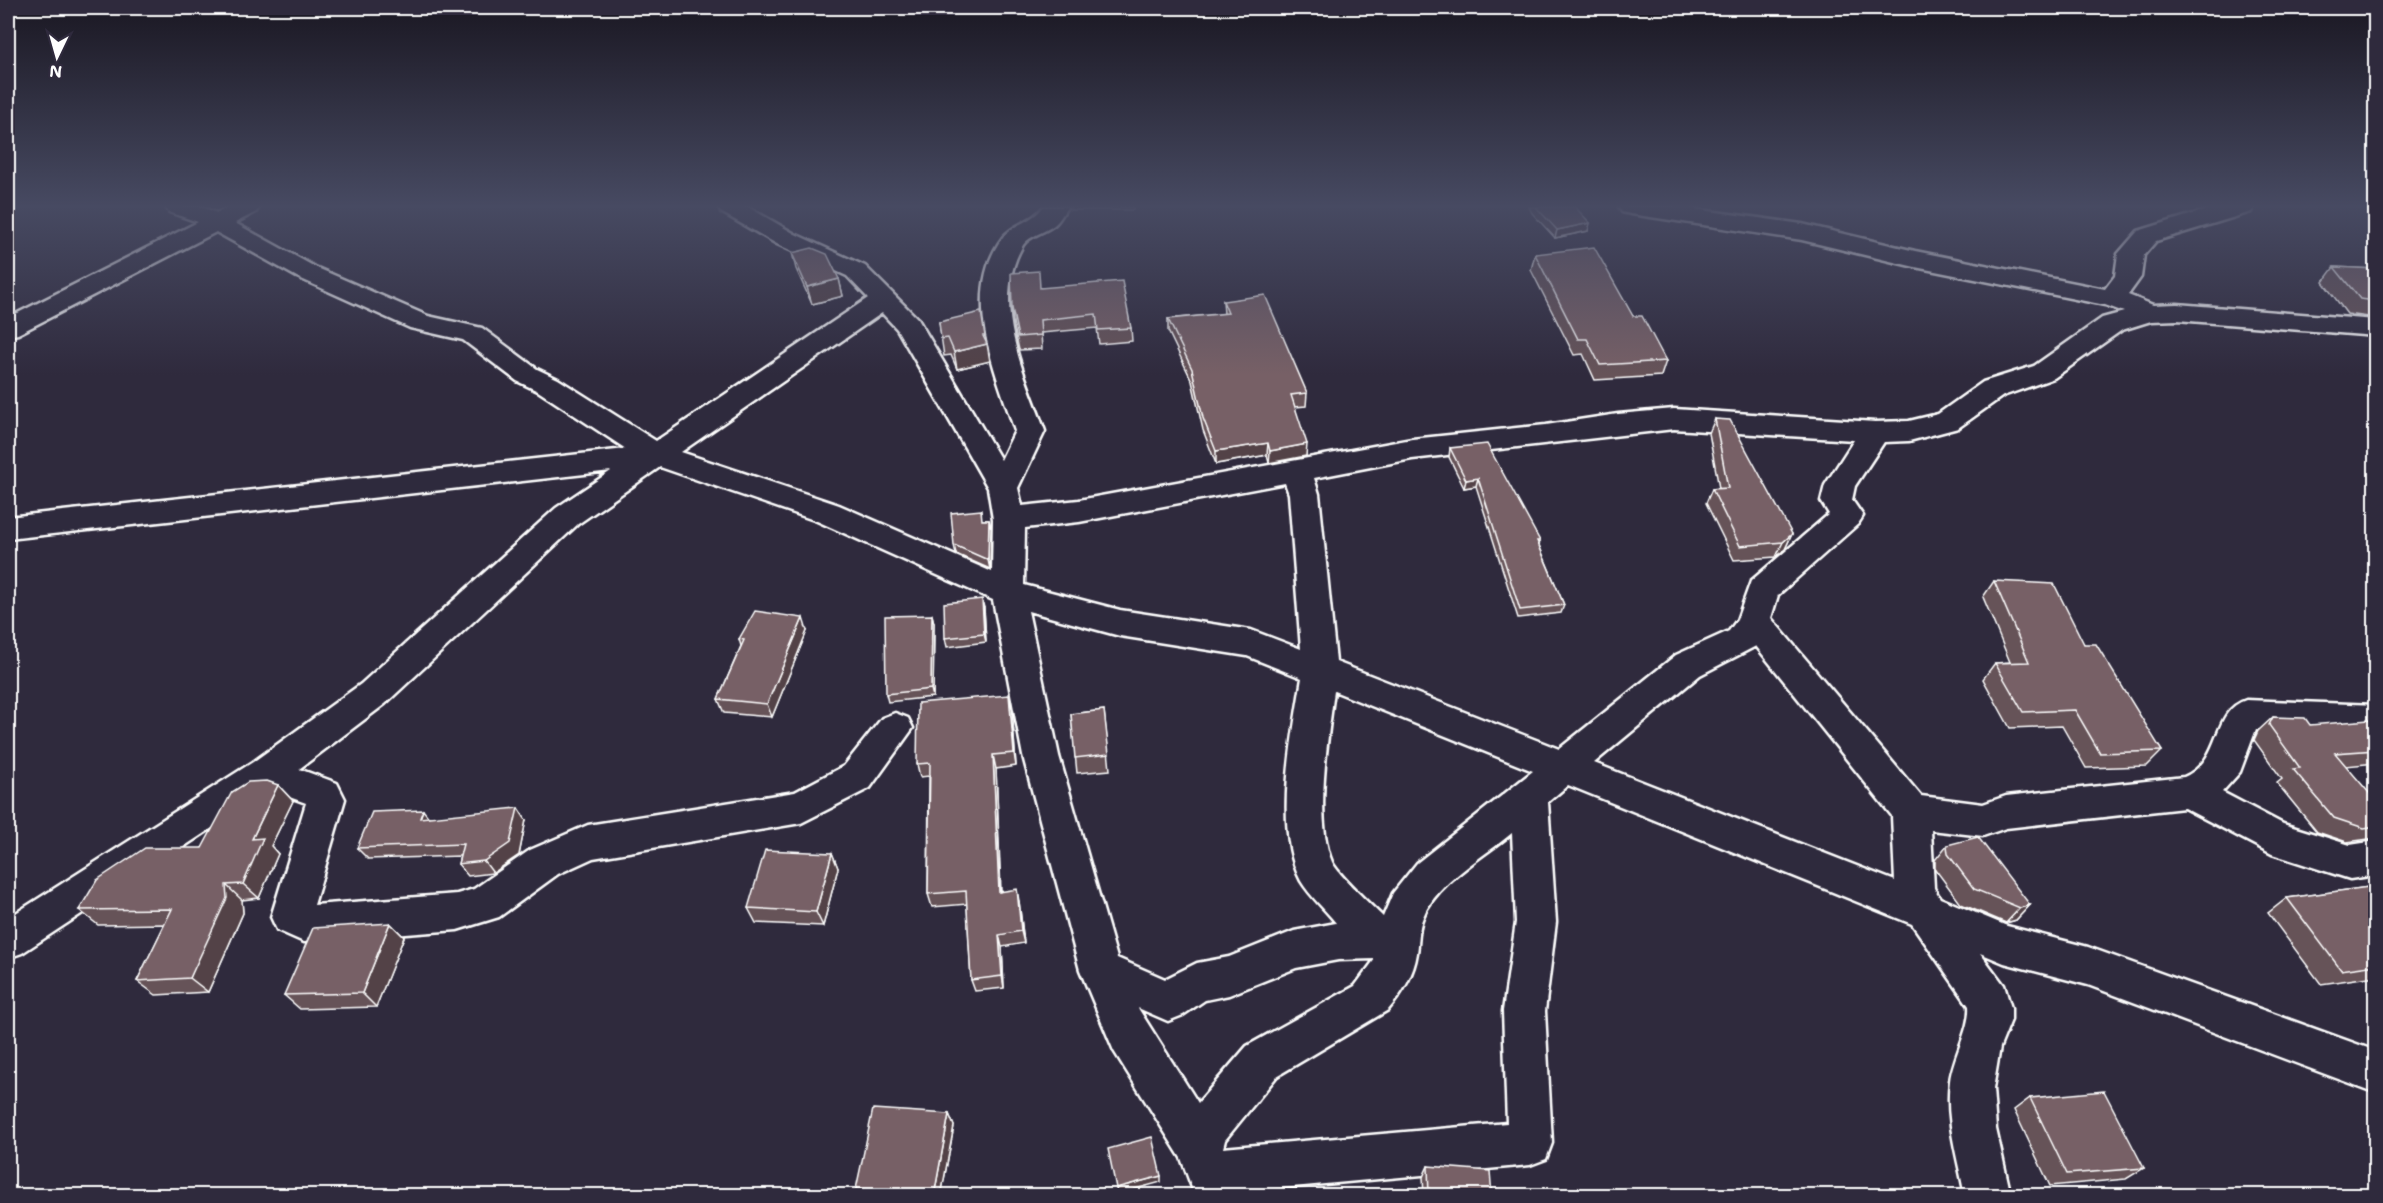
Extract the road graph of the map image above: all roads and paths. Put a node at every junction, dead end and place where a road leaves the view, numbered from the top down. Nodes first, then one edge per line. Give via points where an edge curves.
1 (135, 263) edge
2 (290, 263) edge
3 (839, 263) edge
4 (1004, 263) edge
5 (1936, 263) edge
6 (2130, 263) edge
7 (2112, 298) junction
8 (884, 299) junction
9 (2150, 314) junction
10 (8, 328) edge
11 (2376, 328) edge
12 (1875, 432) junction
13 (657, 455) junction
14 (1296, 471) junction
15 (1003, 488) junction
16 (1009, 519) junction
17 (8, 528) edge
18 (1008, 593) junction
19 (1753, 619) junction
20 (1320, 670) junction
21 (2371, 725) edge
22 (895, 728) dead end
23 (1562, 766) junction
24 (266, 773) junction
25 (2188, 792) junction
26 (1529, 794) junction
27 (1911, 811) junction
28 (2376, 858) edge
29 (1926, 911) junction
30 (8, 940) edge
31 (1388, 944) junction
32 (1100, 970) junction
33 (2376, 1072) edge
34 (1209, 1171) edge
35 (1988, 1196) edge

1 - 10 street
2 - 13 street via 420,322 472,334 527,375
3 - 8 street via 856,271
4 - 15 street via 995,316 1030,431
5 - 7 street
6 - 7 street via 2128,277
7 - 9 street
8 - 13 street
8 - 15 street via 908,325
9 - 11 street via 2177,312
9 - 12 street via 2112,324 2044,372 1993,389 1948,422 1909,431
12 - 14 street via 1674,419 1412,449
12 - 19 street via 1840,484 1836,501 1847,516 1763,590
13 - 17 street
13 - 18 street via 828,513
13 - 24 street via 567,516 373,694
14 - 16 street via 1078,512
14 - 20 street via 1304,494
15 - 16 street
16 - 18 street
18 - 20 street via 1120,623 1251,644
18 - 32 street via 1041,756
19 - 23 street via 1741,640 1688,665
19 - 27 street
20 - 23 street
20 - 31 street via 1309,747 1305,830 1315,869
21 - 25 street via 2246,714 2219,773
22 - 24 street via 857,777 801,807 588,842 544,862 485,904 457,912 304,924 291,917 326,799 324,794
23 - 26 street
23 - 29 street
24 - 30 street
25 - 27 street via 2006,812 1983,820
25 - 28 street via 2272,837 2350,862
26 - 31 street via 1481,836 1447,858 1407,907 1399,932
26 - 34 street via 1536,922 1524,1011 1530,1143
27 - 29 street via 1916,890
29 - 33 street via 2004,944 2088,966
29 - 35 street via 1989,999 1990,1028 1980,1045 1971,1092
31 - 32 street via 1338,941 1294,950 1229,976 1197,982 1168,1001
31 - 34 street via 1394,966 1371,1000 1262,1060 1209,1124
32 - 34 street via 1129,1036

